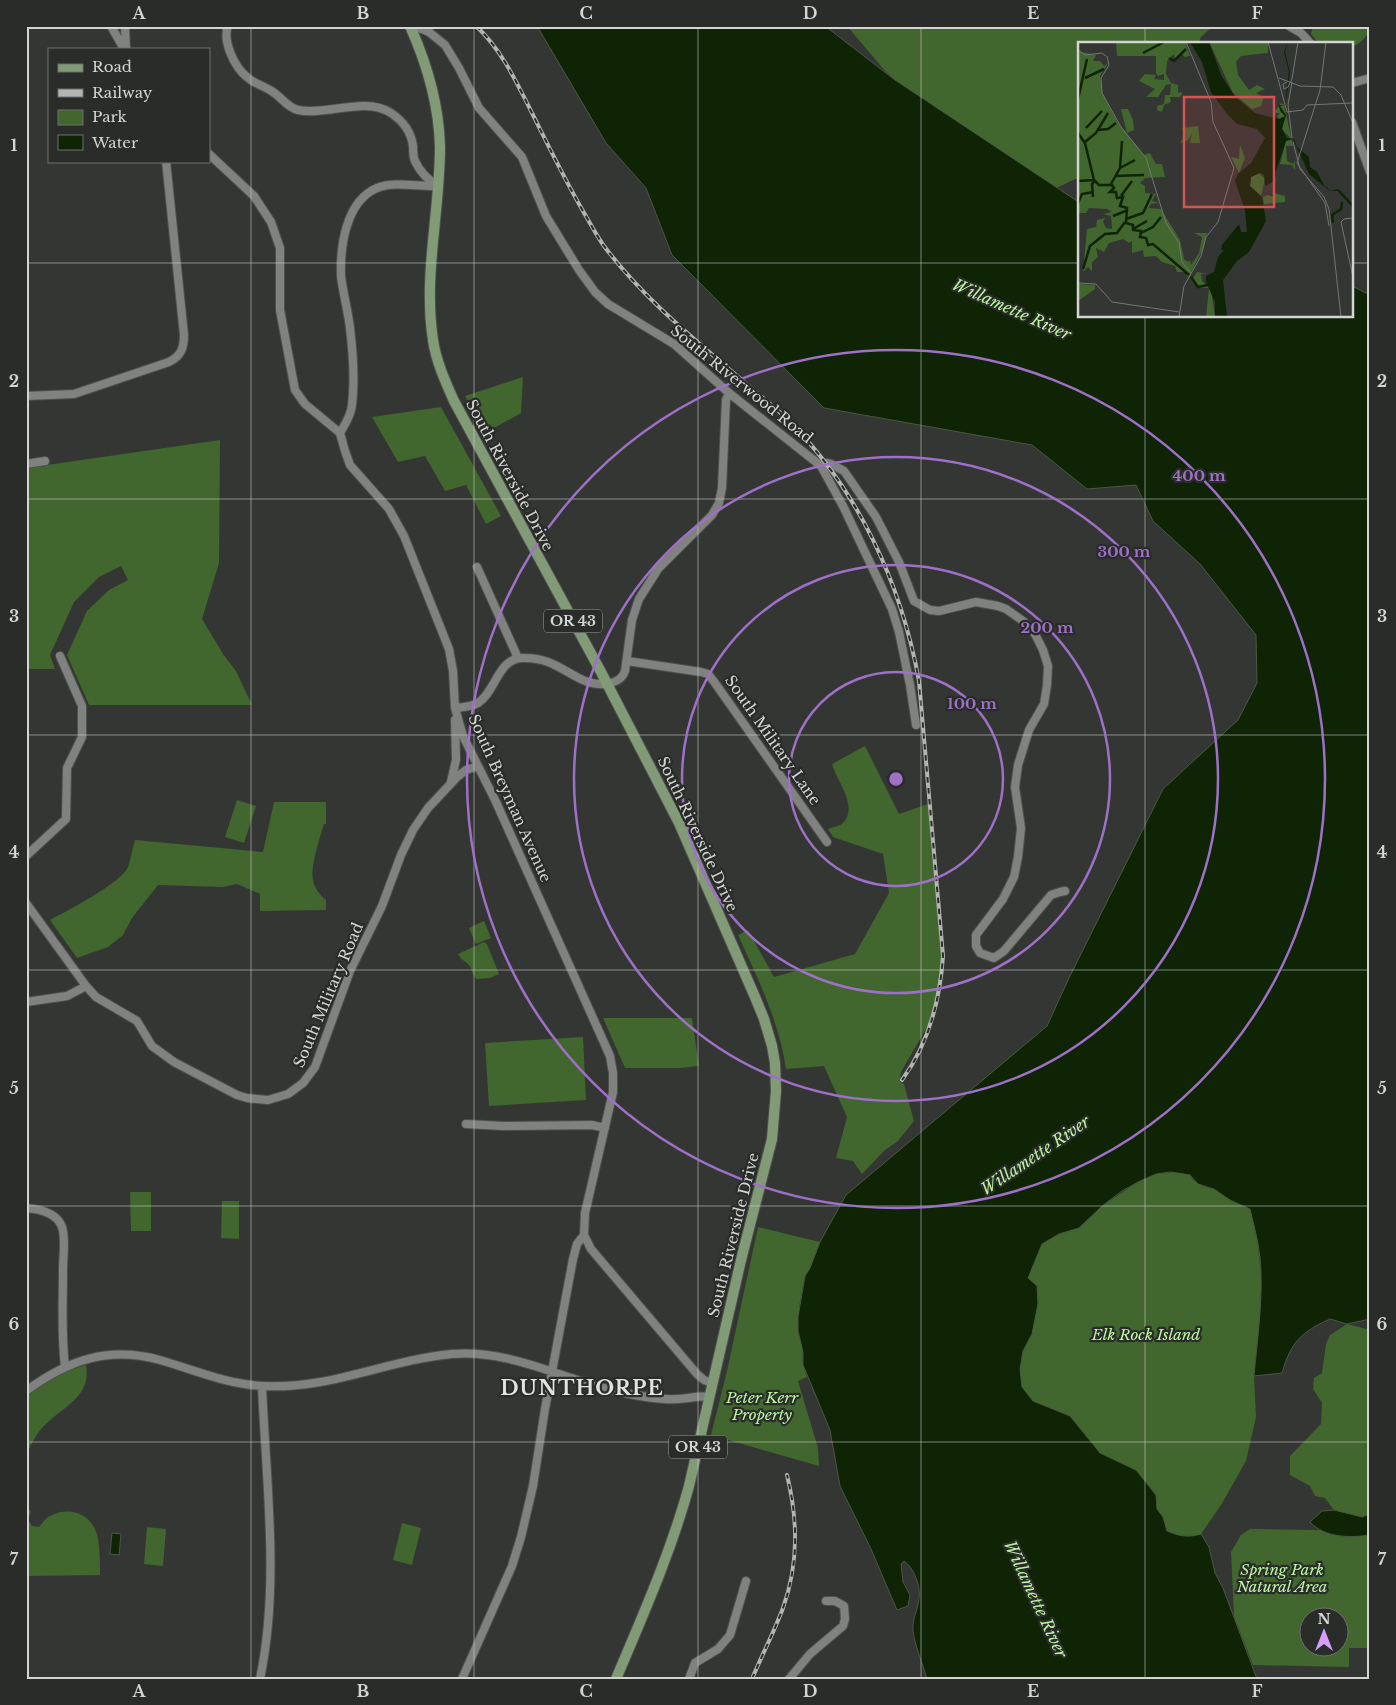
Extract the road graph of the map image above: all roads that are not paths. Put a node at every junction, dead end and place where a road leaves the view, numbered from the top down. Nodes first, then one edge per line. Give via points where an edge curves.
1 (111, 26) edge
2 (125, 26) edge
3 (228, 26) edge
4 (1289, 26) edge
5 (410, 27) edge
6 (1309, 42) edge
7 (124, 48) edge
8 (125, 48) edge
9 (1370, 78) edge
10 (1354, 83) edge
11 (1354, 128) edge
12 (210, 155) edge
13 (166, 162) edge
14 (1370, 172) edge
15 (438, 186) junction
16 (729, 393) junction
17 (26, 396) edge
18 (340, 433) junction
19 (44, 461) dead end
20 (26, 464) edge
21 (821, 466) junction
22 (477, 567) dead end
23 (60, 656) dead end
24 (518, 658) junction
25 (626, 661) junction
26 (607, 684) junction
27 (455, 708) junction
28 (916, 725) dead end
29 (478, 766) junction
30 (450, 785) junction
31 (827, 842) dead end
32 (26, 856) edge
33 (1066, 891) dead end
34 (26, 903) edge
35 (86, 986) junction
36 (26, 1002) edge
37 (466, 1124) dead end
38 (605, 1128) junction
39 (26, 1208) edge
40 (584, 1235) junction
41 (65, 1366) junction
42 (552, 1371) junction
43 (712, 1383) junction
44 (262, 1386) junction
45 (26, 1391) edge
46 (710, 1397) junction
47 (746, 1581) dead end
48 (826, 1601) dead end
49 (260, 1679) edge
50 (462, 1679) edge
51 (616, 1679) edge
52 (689, 1679) edge
53 (789, 1679) edge

1 - 7 street
2 - 8 street
3 - 15 street via 226,40 229,49 246,77 274,92 296,110 335,110 371,105 391,113 406,126 411,136 414,160 427,179
4 - 6 street
5 - 15 main road, South Riverside Drive / OR 43 via 426,67 436,113 440,146
5 - 16 street, South Riverwood Road via 429,32 445,45 479,108 522,157 546,216 595,292 620,312 674,344
9 - 10 street
11 - 14 street
12 - 18 street via 254,196 271,222 280,248 280,310 296,390 305,404
13 - 17 street via 184,335 181,353 169,362 81,392
15 - 18 street via 389,185 379,188 363,198 350,219 344,241 342,276 351,339 352,401 349,418
15 - 26 main road, South Riverside Drive / OR 43 via 430,301 433,342 443,378
16 - 21 street, South Riverwood Road
16 - 25 street via 719,503 712,515 668,558 650,581 634,613
18 - 27 street, South Breyman Avenue via 350,465 389,509 404,536 449,649
19 - 20 street
21 - 28 street, South Riverwood Road via 896,619
21 - 33 street, South Riverwood Road via 831,464 844,471 876,517 914,601 939,611 976,602 998,606 1023,621 1043,650 1048,666 1044,704 1029,730 1015,787 1021,828 1018,858 1014,877 1003,899 976,935 980,954 994,958 1004,951 1052,895
22 - 24 street
23 - 32 street via 82,706 82,737 67,768 66,820
24 - 26 street via 546,661 582,681
24 - 27 street via 500,672 479,703
25 - 26 street via 622,677
25 - 31 street, South Military Lane via 708,674
26 - 43 main road, South Riverside Drive / OR 43 via 679,823 722,919 764,1019 774,1063 776,1104 772,1139
27 - 29 street, South Breyman Avenue
27 - 30 street, South Military Road via 456,760
29 - 30 street, South Military Road via 463,772
29 - 38 street, South Breyman Avenue via 610,1056 614,1085
30 - 35 street, South Military Road via 418,821 350,971 315,1066 303,1083 288,1094 263,1100 242,1097 174,1062 152,1046 137,1022 96,997
34 - 35 street, South Military Road
35 - 36 street via 67,996
37 - 38 street via 592,1125
38 - 40 street, South Breyman Avenue via 585,1213
39 - 41 street via 45,1211 62,1226
40 - 42 street via 575,1250
40 - 43 street via 605,1267 697,1374
41 - 44 street via 96,1357 128,1355 159,1360 219,1379
41 - 45 street
42 - 44 street via 498,1356 452,1354 324,1382
42 - 46 street via 620,1392 672,1399
42 - 50 street via 522,1538
43 - 46 main road, South Riverside Drive / OR 43
44 - 49 street via 270,1564 266,1644
46 - 51 main road, South Riverside Drive / OR 43 via 680,1519
47 - 52 street via 730,1636 718,1649 695,1663
48 - 53 street via 836,1601 844,1606 843,1626 810,1654

